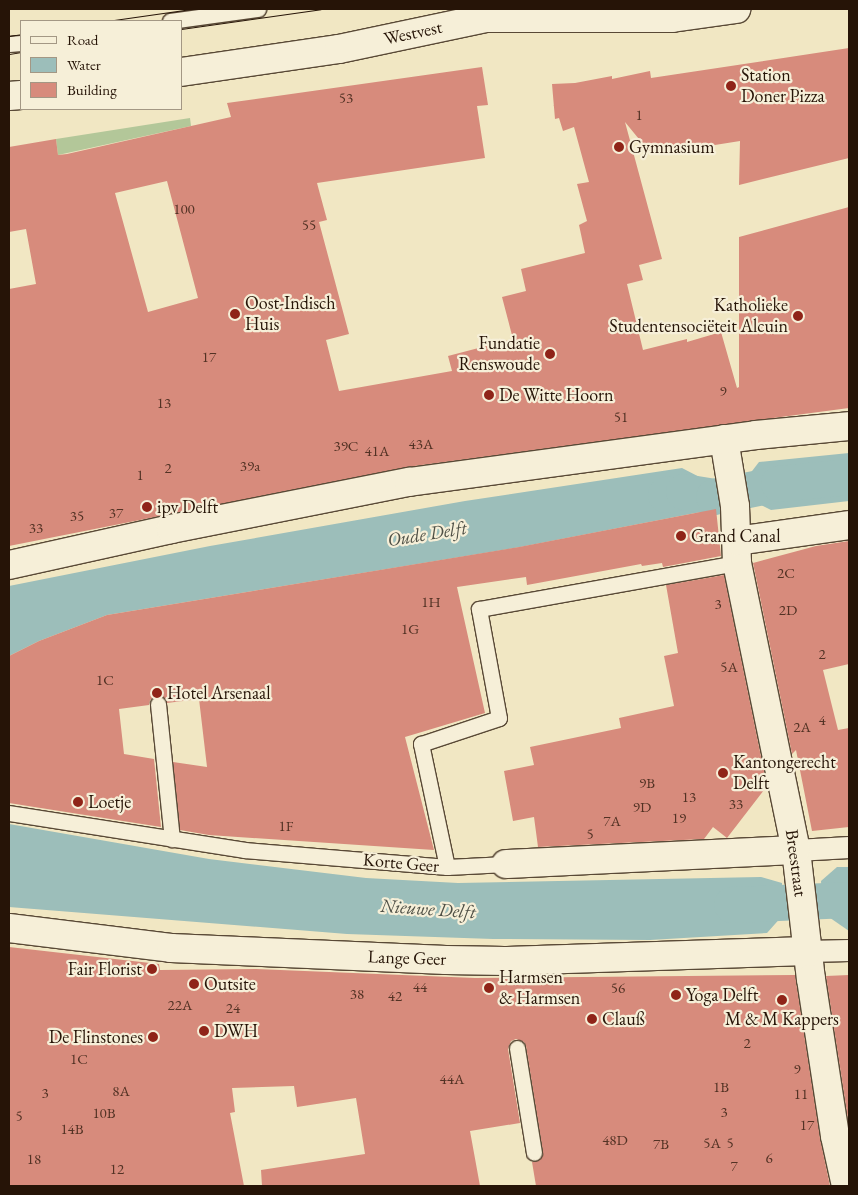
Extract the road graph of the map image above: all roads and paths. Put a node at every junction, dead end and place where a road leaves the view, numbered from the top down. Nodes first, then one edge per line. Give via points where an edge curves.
1 (258, 9) edge
2 (736, 9) edge
3 (177, 20) edge
4 (182, 72) edge
5 (849, 426) edge
6 (724, 439) junction
7 (849, 525) edge
8 (737, 552) junction
9 (9, 565) edge
10 (158, 704) dead end
11 (9, 813) edge
12 (172, 839) junction
13 (849, 847) edge
14 (797, 861) junction
15 (506, 864) joint
16 (447, 867) junction
17 (9, 928) edge
18 (806, 939) junction
19 (849, 950) edge
20 (517, 1048) dead end
21 (534, 1153) dead end
22 (846, 1186) edge

1 - 3 lane
2 - 4 street, Westvest via 672,18 486,18 339,49
5 - 6 street
6 - 8 street via 735,506
6 - 9 street via 409,482
7 - 8 street
8 - 14 street, Breestraat
8 - 16 lane via 479,609 499,718 421,744
10 - 12 lane
11 - 12 lane, Korte Geer
12 - 16 lane, Korte Geer via 244,850
13 - 14 street
14 - 15 street, Korte Geer
14 - 18 street, Breestraat
15 - 16 lane, Korte Geer
17 - 18 street, Lange Geer via 171,948 508,969
18 - 19 street
18 - 22 street, Breestraat via 835,1136
20 - 21 lane

